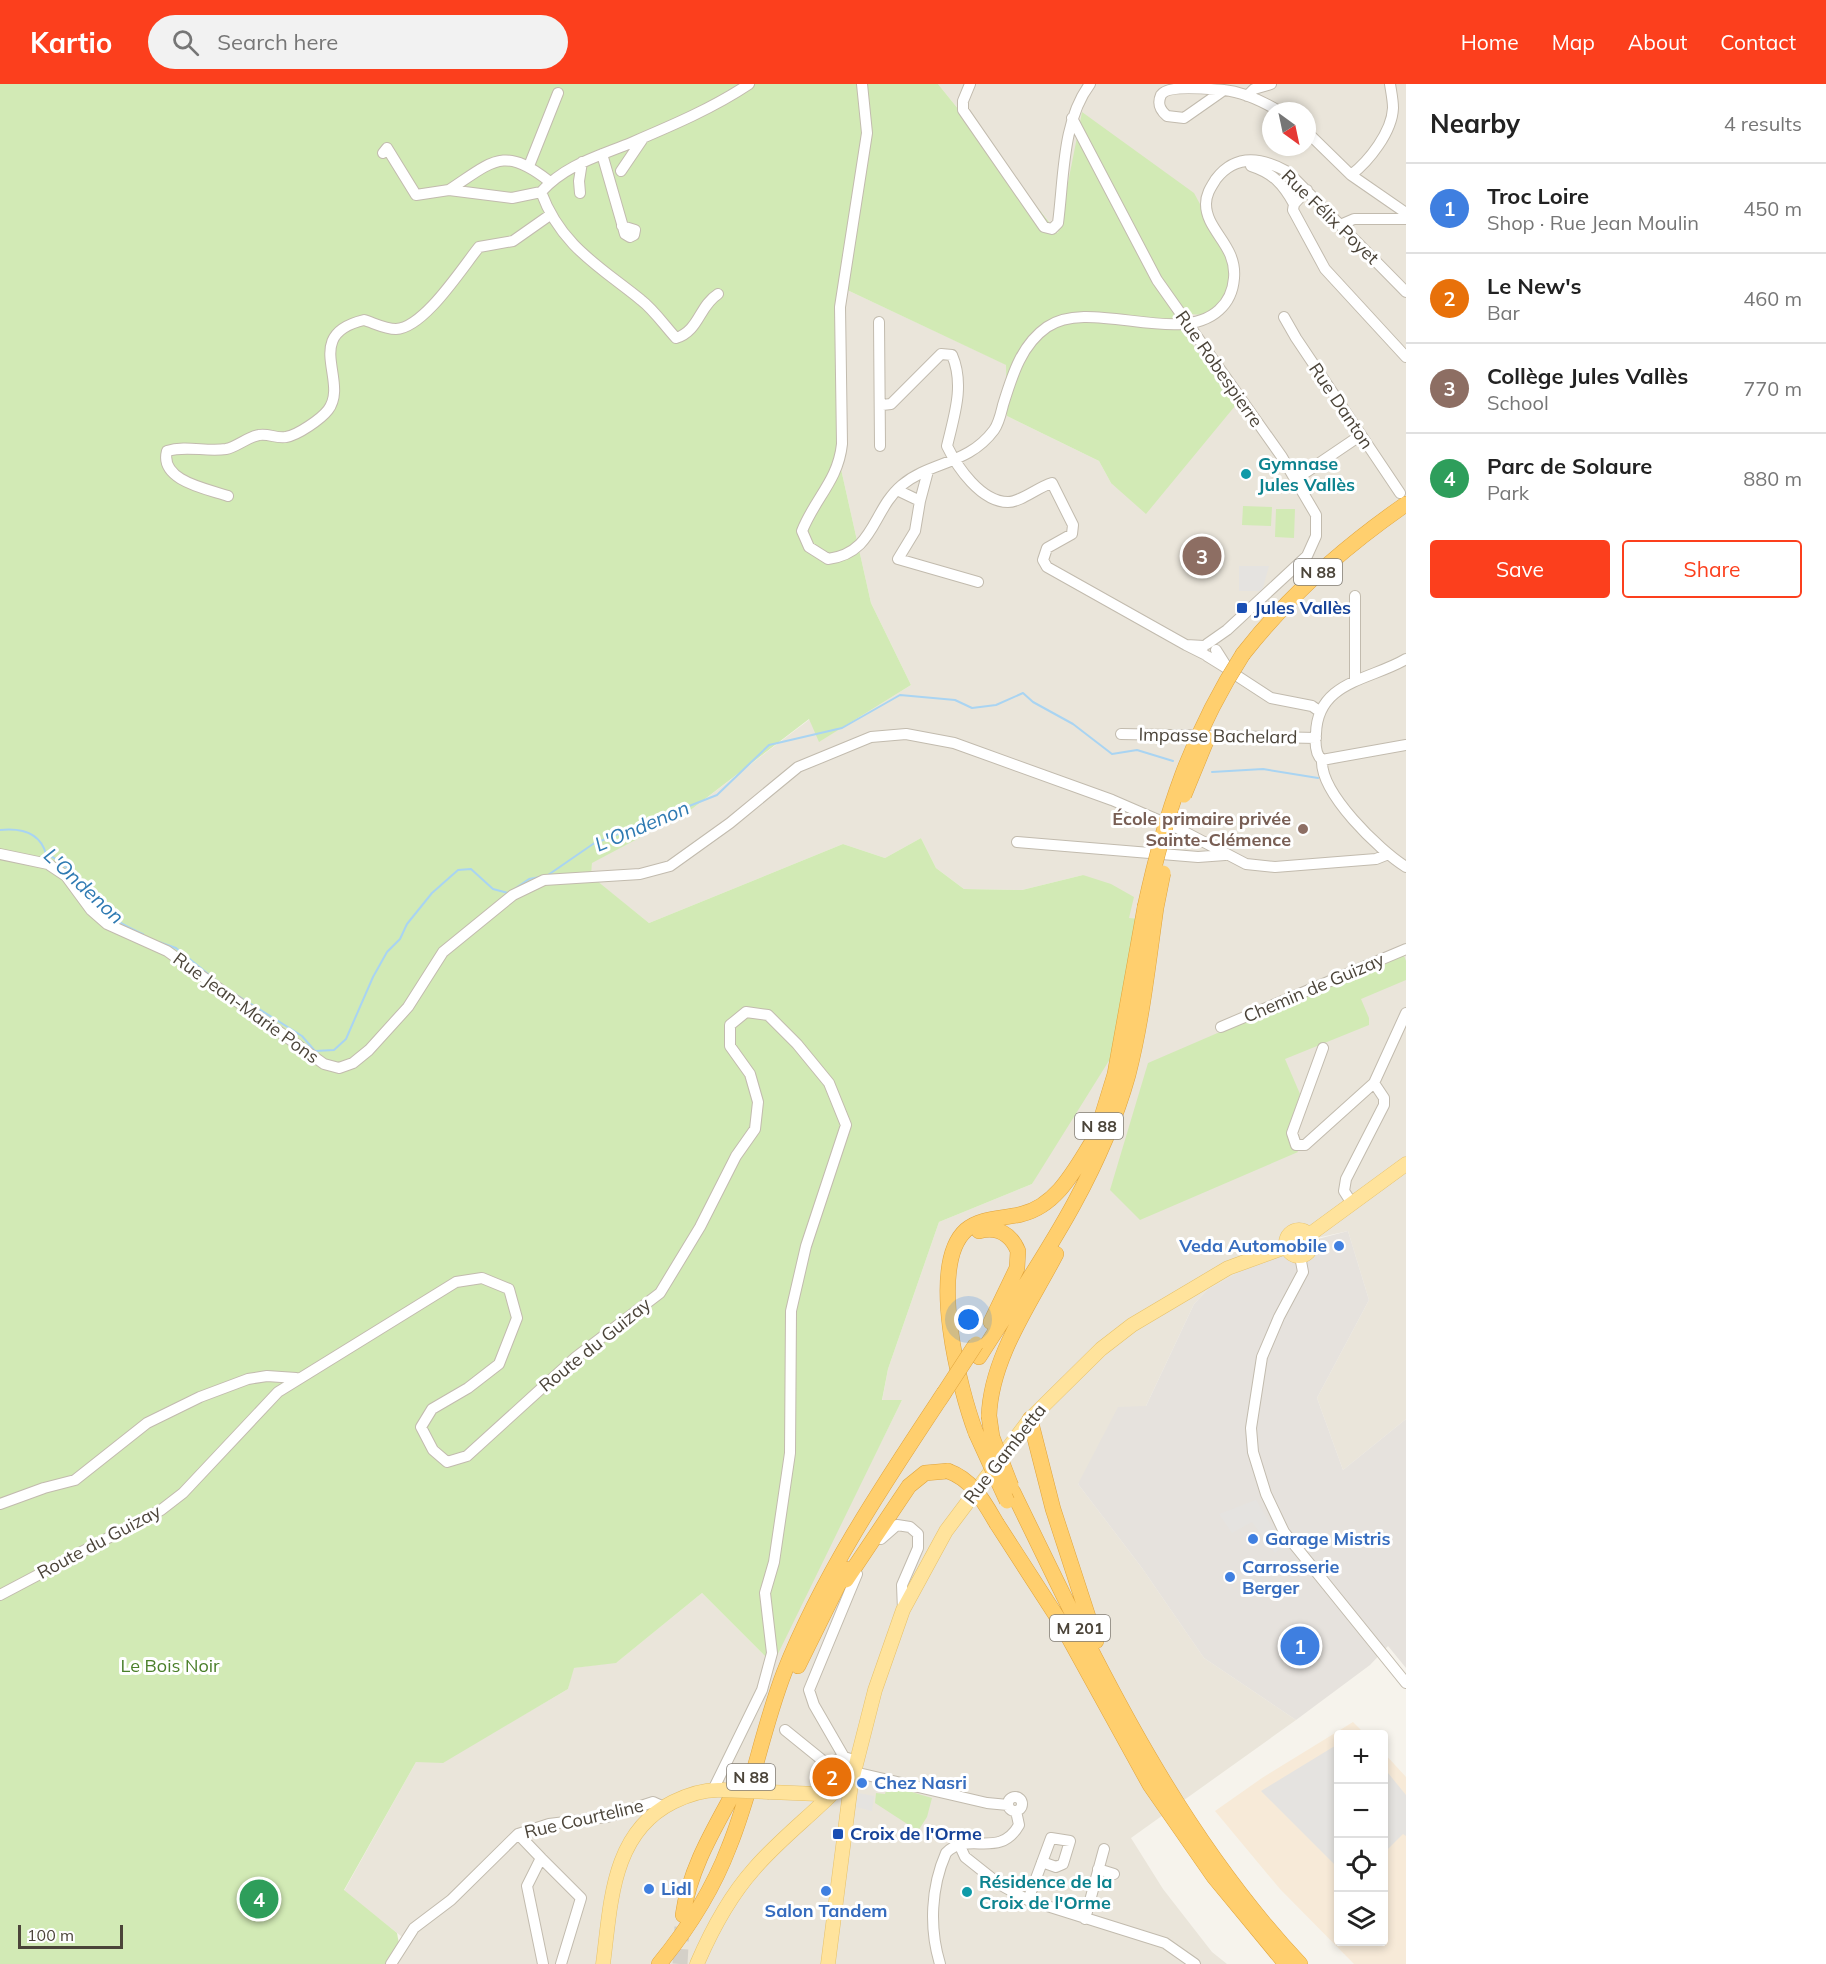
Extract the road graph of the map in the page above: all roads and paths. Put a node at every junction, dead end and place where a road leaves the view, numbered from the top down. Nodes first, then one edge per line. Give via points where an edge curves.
1 (749, 84) edge
2 (862, 84) edge
3 (969, 84) edge
4 (1090, 84) edge
5 (1271, 84) edge
6 (1390, 84) edge
7 (1224, 90) junction
8 (558, 93) dead end
9 (1247, 96) junction
10 (1262, 103) edge
11 (1072, 118) junction
12 (645, 137) junction
13 (1316, 141) edge
14 (383, 153) dead end
15 (602, 154) junction
16 (582, 162) junction
17 (529, 166) junction
18 (1251, 166) dead end
19 (621, 171) dead end
20 (1351, 175) junction
21 (550, 183) junction
22 (449, 190) junction
23 (1307, 190) junction
24 (541, 192) junction
25 (580, 194) dead end
26 (614, 197) junction
27 (624, 204) dead end
28 (1293, 207) junction
29 (1406, 213) edge
30 (550, 215) junction
31 (1406, 219) edge
32 (1341, 225) junction
33 (622, 226) dead end
34 (1406, 292) edge
35 (718, 294) dead end
36 (1284, 317) dead end
37 (879, 322) dead end
38 (1186, 322) junction
39 (1406, 357) edge
40 (882, 405) junction
41 (1360, 435) junction
42 (880, 446) dead end
43 (956, 461) junction
44 (928, 471) junction
45 (1296, 479) junction
46 (897, 490) junction
47 (228, 496) dead end
48 (1403, 499) edge
49 (920, 501) junction
50 (1406, 515) edge
51 (978, 582) dead end
52 (1355, 596) dead end
53 (1209, 650) junction
54 (1247, 657) junction
55 (1406, 659) edge
56 (1355, 680) junction
57 (1319, 711) junction
58 (1121, 734) dead end
59 (1316, 738) junction
60 (1406, 746) edge
61 (1322, 760) junction
62 (1017, 842) dead end
63 (0, 854) edge
64 (1225, 855) junction
65 (1386, 855) junction
66 (1406, 867) edge
67 (1150, 908) junction
68 (1406, 949) edge
69 (1406, 1013) edge
70 (1221, 1027) dead end
71 (1323, 1048) dead end
72 (1374, 1083) junction
73 (1096, 1136) junction
74 (1406, 1164) edge
75 (1080, 1193) junction
76 (1351, 1202) junction
77 (1310, 1235) junction
78 (1286, 1247) junction
79 (1300, 1256) junction
80 (991, 1322) junction
81 (977, 1351) junction
82 (296, 1378) junction
83 (945, 1399) junction
84 (1030, 1419) junction
85 (982, 1425) junction
86 (1010, 1493) junction
87 (0, 1504) edge
88 (0, 1595) edge
89 (903, 1610) junction
90 (810, 1639) junction
91 (1081, 1658) junction
92 (1406, 1683) edge
93 (785, 1730) dead end
94 (761, 1742) junction
95 (1142, 1748) junction
96 (851, 1768) junction
97 (1149, 1770) junction
98 (718, 1790) junction
99 (826, 1800) junction
100 (664, 1807) junction
101 (518, 1834) junction
102 (959, 1844) junction
103 (1104, 1849) dead end
104 (541, 1858) junction
105 (1042, 1862) dead end
106 (1098, 1869) junction
107 (1114, 1874) dead end
108 (1028, 1900) junction
109 (683, 1915) tunnel mouth
110 (1085, 1919) junction
111 (391, 1964) edge
112 (543, 1964) edge
113 (561, 1964) edge
114 (603, 1964) edge
115 (659, 1964) edge
116 (670, 1964) edge
117 (697, 1964) edge
118 (828, 1964) edge
119 (940, 1964) edge
120 (1195, 1964) edge
121 (1286, 1964) edge
122 (1300, 1964) edge

1 - 12 street via 688,119
2 - 46 street via 867,133 840,307 843,444 837,472 809,513 802,531 809,547 828,559 851,553 864,542
3 - 11 street via 963,110 1044,227 1052,229 1058,223
4 - 11 street via 1078,100
5 - 9 street via 1254,89
6 - 20 street via 1393,108 1388,125 1378,145
7 - 7 street via 1172,85 1163,91 1160,110 1167,116 1184,118
7 - 9 street
8 - 17 street
9 - 10 street
11 - 38 street, Rue Robespierre via 1157,280
12 - 15 street
12 - 19 street
13 - 20 street
14 - 22 street via 387,148 416,195
15 - 16 street
15 - 26 street
16 - 21 street
16 - 25 street
17 - 21 street
17 - 22 street via 510,159 492,162
18 - 28 street via 1277,178
20 - 29 street
21 - 24 street
22 - 24 street via 512,198
23 - 28 street
23 - 32 street, Rue Félix Poyet
23 - 38 street, Rue Félix Poyet via 1288,172 1263,160 1232,164 1221,173 1209,189 1206,204 1212,223 1232,255 1233,286 1218,311
24 - 30 street
26 - 27 street
26 - 33 street
28 - 39 street via 1325,269
30 - 35 street via 587,260 643,301 676,338 692,329 710,299
30 - 47 street via 513,241 479,247 415,321 397,329 364,320 338,332 330,349 331,405 297,432 286,437 262,434 227,449 176,447 166,451 168,467 185,482
31 - 32 street via 1354,219
32 - 34 street, Rue Félix Poyet
36 - 41 street, Rue Danton
37 - 40 street
38 - 43 street via 1084,317 1060,320 1046,327 1023,350 996,427 973,452
38 - 45 street, Rue Robespierre
40 - 42 street
40 - 43 street via 891,404 941,354 952,355 957,406 947,446
41 - 45 street
41 - 48 street, Rue Danton
43 - 44 street
43 - 53 street via 972,482 998,500 1010,502 1052,483 1073,525 1072,534 1047,548 1042,560 1047,567 1186,645
44 - 46 street
44 - 49 street
45 - 53 street, Rue Robespierre via 1316,515 1313,548
46 - 49 street
48 - 54 highway, N 88 via 1303,585 1269,620
49 - 51 street via 915,531 898,559
50 - 54 highway, N 88 via 1337,565
52 - 56 street
53 - 57 street via 1228,669 1270,698 1312,706
54 - 67 highway, N 88, bridge via 1182,800
55 - 56 street
56 - 57 street
57 - 59 street
58 - 59 street, Impasse Bachelard
59 - 61 street
60 - 61 street
61 - 65 street via 1327,784
62 - 64 street via 1198,857
63 - 64 street, Rue Jean-Marie Pons via 48,864 66,876 91,910 107,924 166,951 313,1057 339,1068 369,1050 408,1007 442,952 513,895 543,880 640,874 670,866 798,767 871,737 906,734 954,742 1112,800
64 - 65 street, Rue Jean-Marie Pons via 1246,864 1275,867
65 - 66 street
67 - 73 highway, N 88 via 1116,1074
67 - 75 highway, N 88 via 1128,1076
68 - 70 street, Chemin de Guizay
69 - 72 street
71 - 72 street via 1292,1133 1296,1145 1305,1145
72 - 76 street via 1384,1105 1346,1179 1344,1191
73 - 80 highway, N 88 via 1071,1194
73 - 85 highway, M 201 via 1063,1187 1044,1204 1026,1214 982,1221 966,1230 957,1243 948,1288 950,1326 958,1379
74 - 76 main road
75 - 81 highway, N 88 via 1048,1250
75 - 85 highway via 1072,1221 997,1369
76 - 77 main road
77 - 78 main road via 1303,1230 1293,1231 1286,1239
77 - 79 main road via 1312,1247
78 - 79 main road
78 - 84 main road, Rue Gambetta via 1228,1268 1132,1324 1079,1368
79 - 92 street via 1303,1272 1262,1356 1251,1428 1253,1452 1266,1494 1284,1532
80 - 81 highway, N 88
80 - 85 highway, M 201 via 1017,1268 1018,1251 1010,1237 989,1229 972,1234 965,1241 955,1288 963,1370
81 - 83 highway, N 88, bridge
82 - 87 street via 248,1378 200,1397 147,1423 75,1480
82 - 88 street, Route du Guizay via 261,1408 183,1493 161,1510
82 - 98 street, Route du Guizay via 456,1282 482,1278 509,1289 518,1318 499,1364 432,1410 421,1427 433,1450 447,1462 467,1456 576,1357 660,1293 755,1129 758,1102 750,1074 730,1046 730,1025 746,1012 768,1016 829,1083 846,1125 806,1246 791,1311 790,1453 774,1562 765,1593 772,1653 762,1690
83 - 90 highway, N 88 via 864,1534
83 - 94 highway, N 88 via 908,1447 818,1599 784,1675
84 - 89 main road, Rue Gambetta via 946,1531
84 - 95 highway via 1086,1615
85 - 86 highway, M 201, bridge
85 - 86 highway, bridge via 992,1437
86 - 91 highway, M 201
86 - 95 highway, M 201
89 - 96 main road, Rue Gambetta
89 - 96 street via 902,1586 920,1542 916,1530 897,1525 889,1530 853,1580 809,1690
90 - 91 highway, bridge via 909,1486 925,1473 948,1471 959,1474 978,1492
90 - 116 highway, N 88 via 778,1719 736,1851 712,1900
91 - 97 highway, M 201
93 - 96 street via 827,1764
94 - 109 highway via 704,1848 692,1876
94 - 115 highway, N 88 via 729,1847 706,1896
95 - 97 highway, M 201
96 - 99 main road
96 - 102 street via 1012,1808 1018,1825 1007,1840 996,1844
96 - 118 main road, Rue Gambetta
97 - 121 highway, M 201 via 1214,1877
97 - 122 highway, M 201
98 - 99 main road, Rue Courteline, bridge via 818,1794
98 - 100 main road, Rue Courteline via 690,1794
99 - 117 main road via 754,1869 726,1904
100 - 101 street, Rue Courteline via 653,1802 607,1817 549,1824
100 - 114 main road via 642,1826 621,1860
101 - 104 street
101 - 111 street, Rue Courteline via 451,1899 414,1928
102 - 108 street via 965,1857
102 - 119 street via 946,1853 934,1893 932,1913
103 - 106 street
104 - 112 street via 527,1886
104 - 113 street via 581,1898
105 - 108 street
106 - 107 street
106 - 110 street
108 - 110 street
110 - 120 street via 1165,1943

